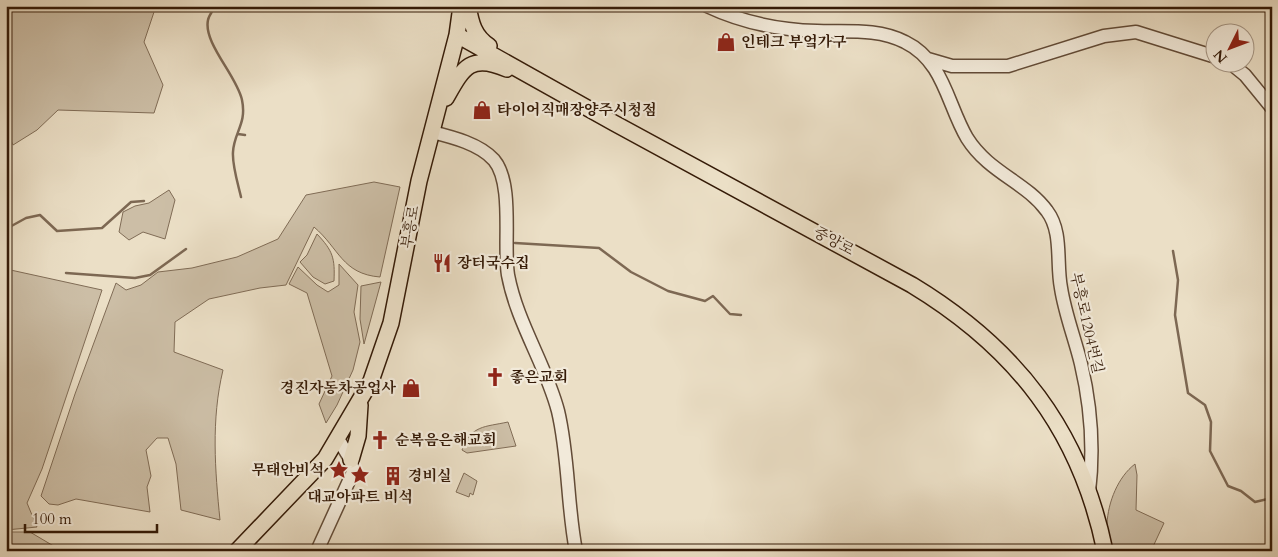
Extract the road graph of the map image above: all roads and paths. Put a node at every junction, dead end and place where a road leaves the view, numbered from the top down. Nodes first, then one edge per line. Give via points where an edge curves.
1 (461, 6) edge
2 (468, 6) edge
3 (707, 6) edge
4 (458, 35) junction
5 (1206, 54) edge
6 (928, 59) junction
7 (514, 66) junction
8 (1241, 72) edge
9 (554, 89) junction
10 (1272, 108) edge
11 (436, 116) junction
12 (432, 132) junction
13 (361, 400) junction
14 (338, 439) junction
15 (351, 460) junction
16 (1089, 492) junction
17 (237, 551) edge
18 (317, 551) edge
19 (576, 551) edge
20 (1105, 551) edge

1 - 4 main road, 부흥로
2 - 7 main road via 479,38
3 - 6 street, 부흥로1204번길 via 735,18 775,28 885,33 906,42
4 - 7 main road, 중앙로
4 - 11 main road, 부흥로
5 - 6 street, 부흥로1204번길 via 1136,32 1104,36 1008,66 952,66
6 - 16 street, 부흥로1204번길 via 937,70 972,144 993,168 1040,203 1054,223 1061,288 1088,404 1092,460
7 - 9 main road, 중앙로
8 - 10 street
9 - 11 main road via 504,67 474,64 460,73
9 - 16 main road, 중앙로 via 851,250 954,313 1001,351 1039,398 1065,439
11 - 12 main road, 부흥로
12 - 13 main road, 부흥로 via 391,323
12 - 19 street via 478,148 494,160 504,179 508,275 558,412 567,457
13 - 14 main road, 부흥로
13 - 15 main road via 358,436
14 - 15 street
14 - 17 main road, 부흥로 via 325,459
15 - 18 street via 353,472
16 - 20 main road, 중앙로

